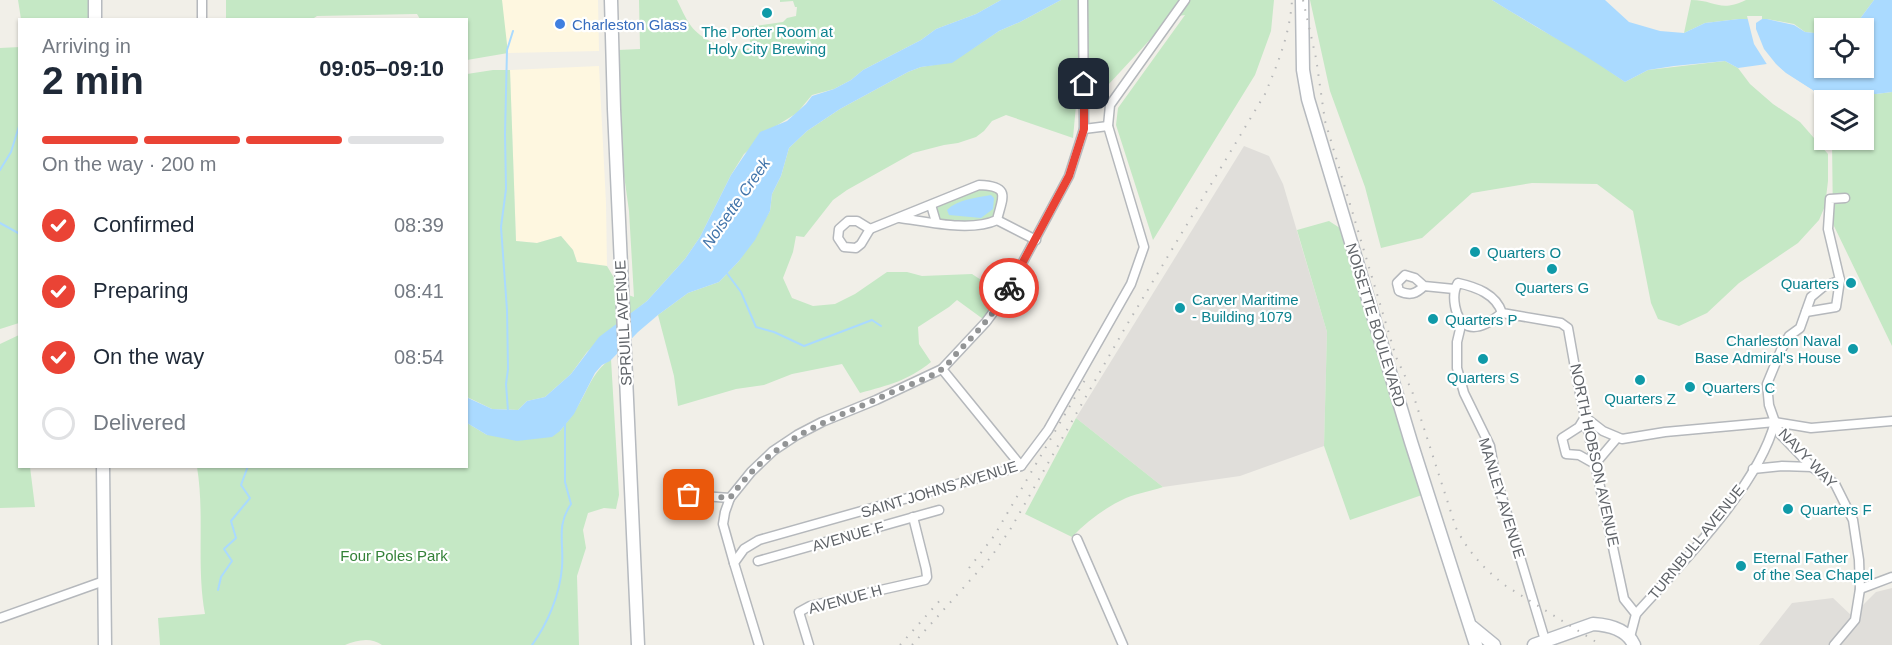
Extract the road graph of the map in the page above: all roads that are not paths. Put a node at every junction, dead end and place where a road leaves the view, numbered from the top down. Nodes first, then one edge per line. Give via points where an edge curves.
1 (95, 0) edge
2 (202, 0) edge
3 (610, 0) edge
4 (1083, 0) edge
5 (1185, 0) edge
6 (1302, 0) edge
7 (95, 18) edge
8 (202, 18) edge
9 (1108, 126) junction
10 (1084, 129) junction
11 (1845, 198) dead end
12 (931, 205) junction
13 (900, 218) junction
14 (997, 220) junction
15 (936, 222) junction
16 (870, 230) dead end
17 (1036, 240) junction
18 (1840, 280) junction
19 (1424, 286) dead end
20 (1454, 289) junction
21 (1806, 312) junction
22 (1502, 313) junction
23 (1462, 321) junction
24 (942, 369) junction
25 (1585, 417) junction
26 (1892, 421) edge
27 (1779, 423) junction
28 (1617, 438) junction
29 (1595, 464) junction
30 (1021, 466) junction
31 (1812, 467) junction
32 (102, 468) edge
33 (1753, 469) junction
34 (689, 495) dead end
35 (730, 498) junction
36 (939, 510) dead end
37 (913, 517) junction
38 (1077, 539) dead end
39 (758, 561) dead end
40 (734, 563) junction
41 (1892, 577) edge
42 (104, 581) junction
43 (1860, 589) junction
44 (1636, 614) junction
45 (0, 618) edge
46 (1470, 626) junction
47 (1632, 641) edge
48 (1539, 643) edge
49 (105, 645) edge
50 (638, 645) edge
51 (759, 645) edge
52 (809, 645) edge
53 (1123, 645) edge
54 (1476, 645) edge
55 (1494, 645) edge
56 (1834, 645) edge

1 - 7 street
2 - 8 street
3 - 50 street, SPRUILL AVENUE
4 - 10 street
5 - 9 street via 1110,105
6 - 46 street, NOISETTE BOULEVARD via 1303,70 1308,99
9 - 10 street
9 - 30 street, SAINT JOHNS AVENUE via 1144,247 1131,284 1048,430
10 - 17 street via 1069,176
11 - 18 street via 1830,199 1828,229
12 - 13 street
12 - 14 street via 979,185 994,186 1004,196
12 - 15 street
13 - 15 street
13 - 16 street
14 - 15 street via 986,226
14 - 17 street
17 - 24 street via 987,322
18 - 21 street via 1811,297
18 - 21 street via 1836,308
19 - 20 street
20 - 22 street via 1458,283 1474,287 1494,300
20 - 23 street
21 - 27 street via 1800,328 1789,336 1781,350 1767,384 1769,405
22 - 23 street via 1480,326 1468,326
22 - 25 street, NORTH HOBSON AVENUE via 1561,323 1569,328
23 - 48 street, MANLEY AVENUE via 1457,368 1464,393 1490,446
24 - 30 street
24 - 35 street via 797,435 773,451
25 - 28 street
25 - 29 street, NORTH HOBSON AVENUE
25 - 29 street via 1579,427 1562,438 1566,454 1579,455
26 - 27 street via 1811,428
27 - 28 street, NAVY WAY
27 - 31 street, NAVY WAY via 1780,434
27 - 33 street, TURNBULL AVENUE
28 - 29 street
29 - 44 street, NORTH HOBSON AVENUE via 1624,599
30 - 40 street, SAINT JOHNS AVENUE via 759,540 744,549
31 - 33 street, TURNBULL AVENUE
31 - 43 street, NAVY WAY via 1835,484 1853,520
32 - 42 street
33 - 44 street, TURNBULL AVENUE via 1740,491
34 - 35 street
35 - 40 street via 723,524
36 - 37 street, AVENUE F
37 - 39 street, AVENUE F
37 - 52 street, AVENUE H via 926,569 925,580 810,606 799,612
38 - 53 street
40 - 51 street
41 - 43 street
42 - 45 street
42 - 49 street
43 - 56 street, NAVY WAY via 1855,620
44 - 47 street
46 - 54 street, NOISETTE BOULEVARD
46 - 55 street
47 - 48 street via 1615,628 1593,624

